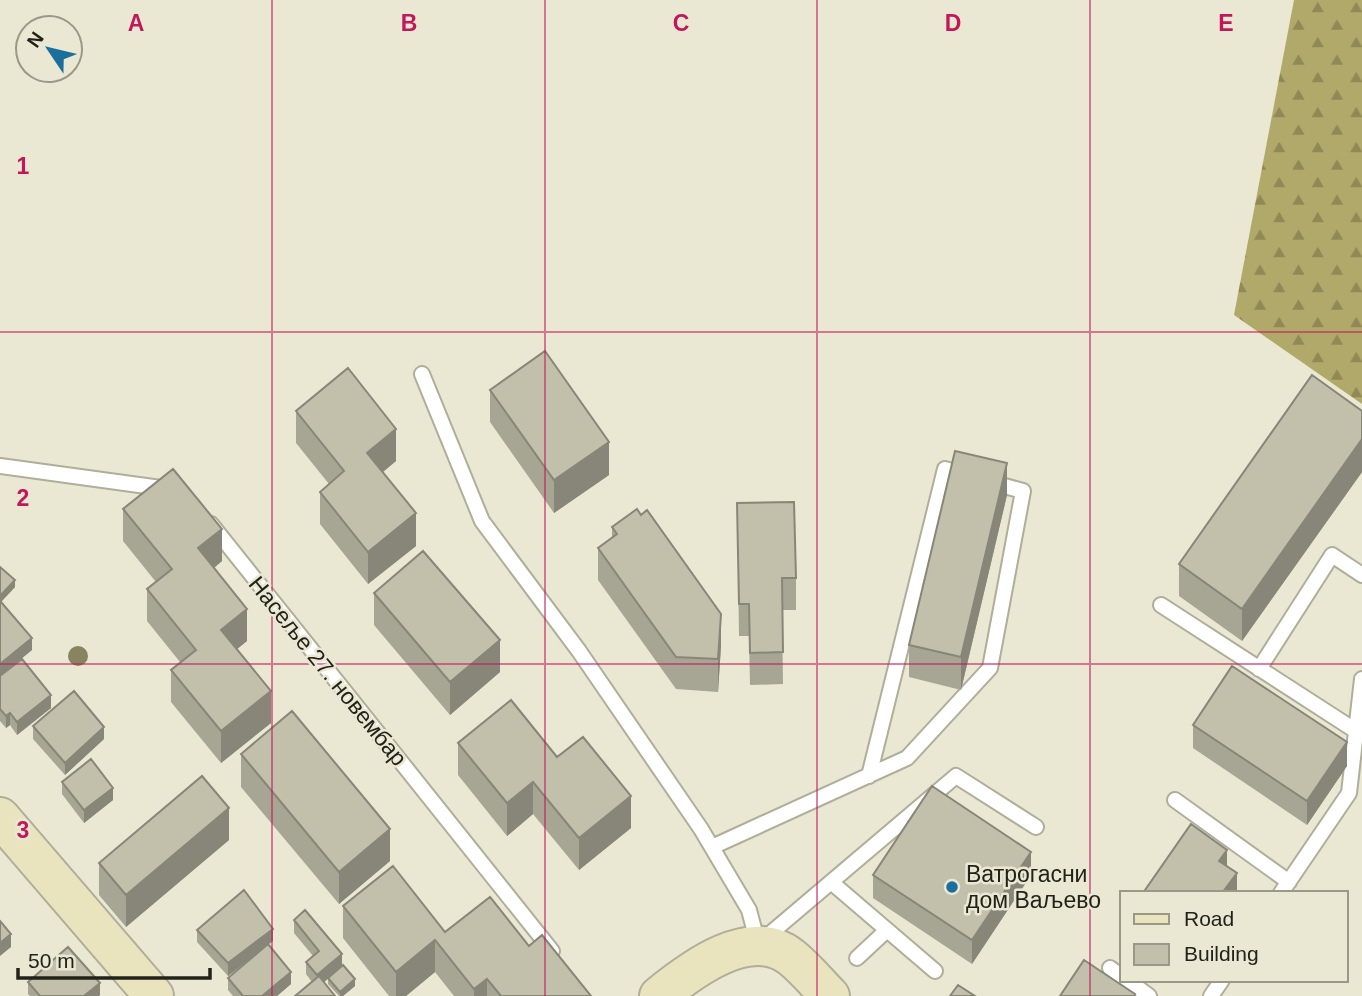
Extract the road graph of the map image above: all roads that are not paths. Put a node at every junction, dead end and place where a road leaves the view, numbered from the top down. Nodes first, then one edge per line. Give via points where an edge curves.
1 (422, 374) dead end
2 (0, 466) edge
3 (185, 492) edge
4 (202, 513) edge
5 (1362, 575) edge
6 (1161, 606) dead end
7 (1259, 668) junction
8 (1362, 679) edge
9 (1356, 731) junction
10 (869, 776) junction
11 (1175, 800) dead end
12 (0, 817) edge
13 (1036, 828) dead end
14 (712, 847) junction
15 (831, 882) junction
16 (1285, 887) edge
17 (887, 930) junction
18 (773, 950) junction
19 (857, 958) dead end
20 (562, 964) edge
21 (934, 971) dead end
22 (1130, 982) edge
23 (154, 996) edge
24 (659, 996) edge
25 (830, 996) edge
26 (1149, 996) edge

1 - 14 lane via 482,521 579,651
2 - 3 lane
4 - 20 lane, Насеље 27. новембар
5 - 7 lane via 1332,555
6 - 7 lane
7 - 9 lane
8 - 9 lane
9 - 16 lane via 1349,793
10 - 10 lane via 907,758 990,668 1023,491 945,470
10 - 14 lane
11 - 16 lane
12 - 23 street
13 - 15 lane via 956,776
14 - 18 lane
15 - 17 lane
15 - 18 lane
17 - 19 lane
17 - 21 lane
18 - 24 street via 717,955
18 - 25 street
22 - 26 lane

